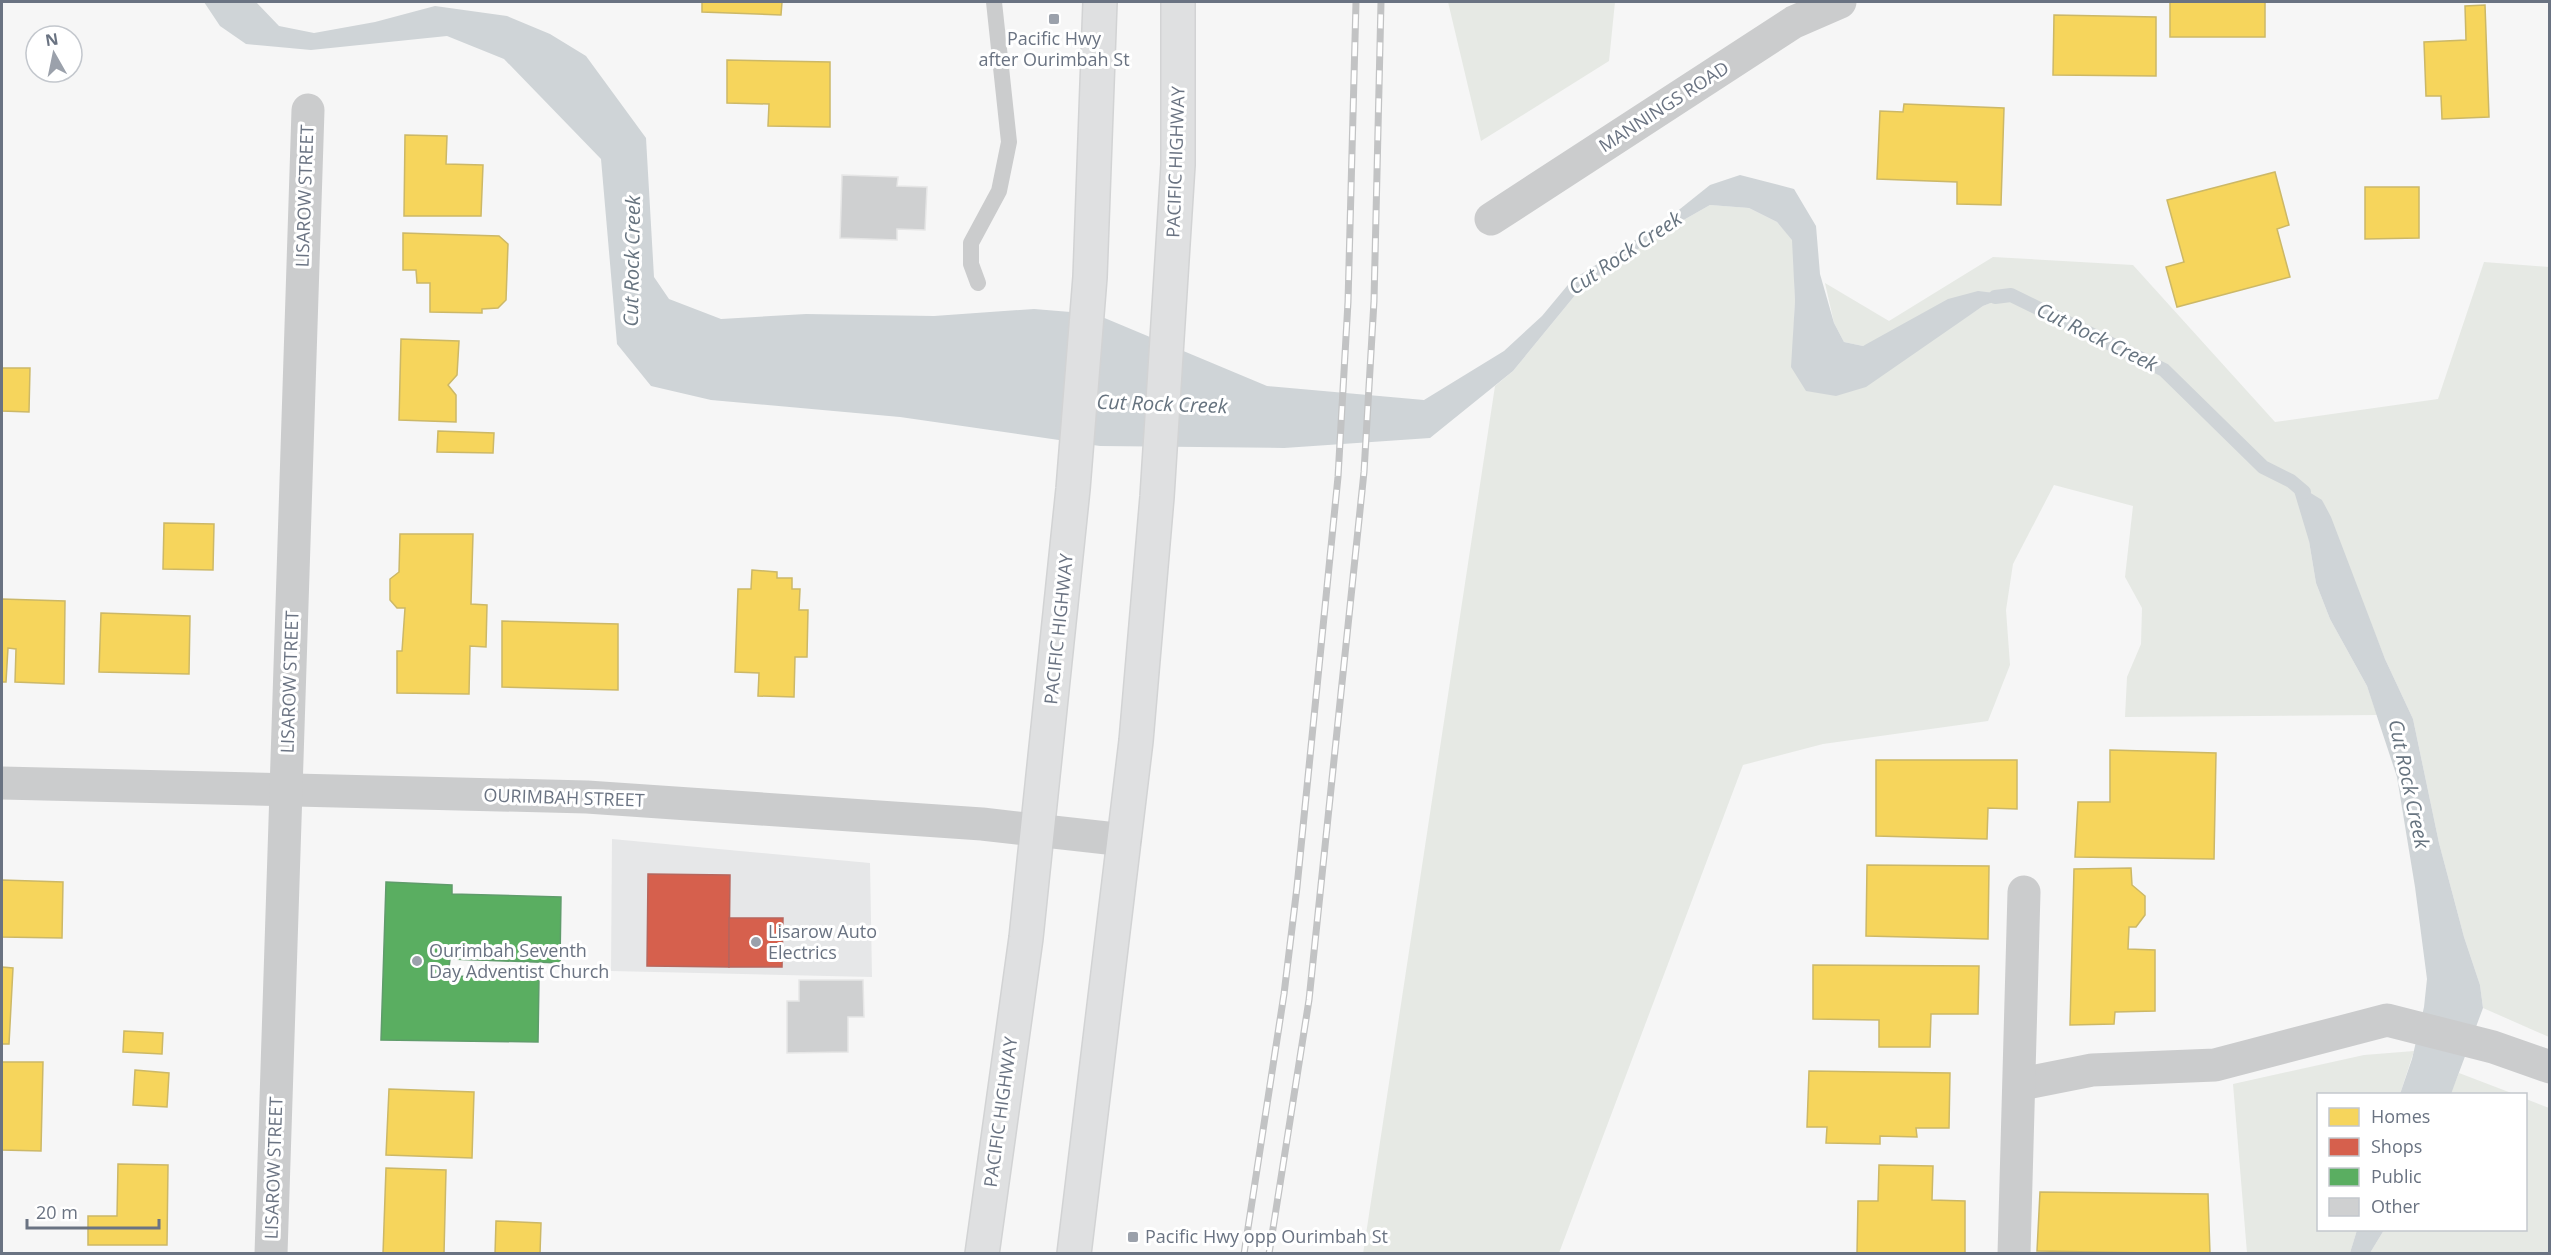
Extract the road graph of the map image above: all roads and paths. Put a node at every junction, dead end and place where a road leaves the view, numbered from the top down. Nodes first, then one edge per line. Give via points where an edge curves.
1 (994, 2) edge
2 (1100, 2) edge
3 (1178, 2) edge
4 (1840, 2) edge
5 (308, 110) dead end
6 (1491, 219) dead end
7 (978, 283) dead end
8 (2, 783) edge
9 (286, 791) junction
10 (1037, 831) junction
11 (1125, 840) junction
12 (2024, 892) dead end
13 (2550, 1067) edge
14 (2021, 1084) junction
15 (271, 1254) edge
16 (982, 1254) edge
17 (1074, 1254) edge
18 (2014, 1254) edge

1 - 7 lane via 1009,142 999,191 971,243 971,264
2 - 10 main road, PACIFIC HIGHWAY via 1090,277 1073,489
3 - 11 main road, PACIFIC HIGHWAY via 1178,165 1172,276 1157,497
4 - 6 street, MANNINGS ROAD via 1794,22
5 - 9 street, LISAROW STREET
8 - 9 street, OURIMBAH STREET
9 - 10 street, OURIMBAH STREET via 587,797
9 - 15 street, LISAROW STREET
10 - 11 street, OURIMBAH STREET
10 - 16 main road, PACIFIC HIGHWAY
11 - 17 main road, PACIFIC HIGHWAY
12 - 14 street
13 - 14 street via 2493,1047 2387,1020 2215,1065 2092,1070
14 - 18 street

